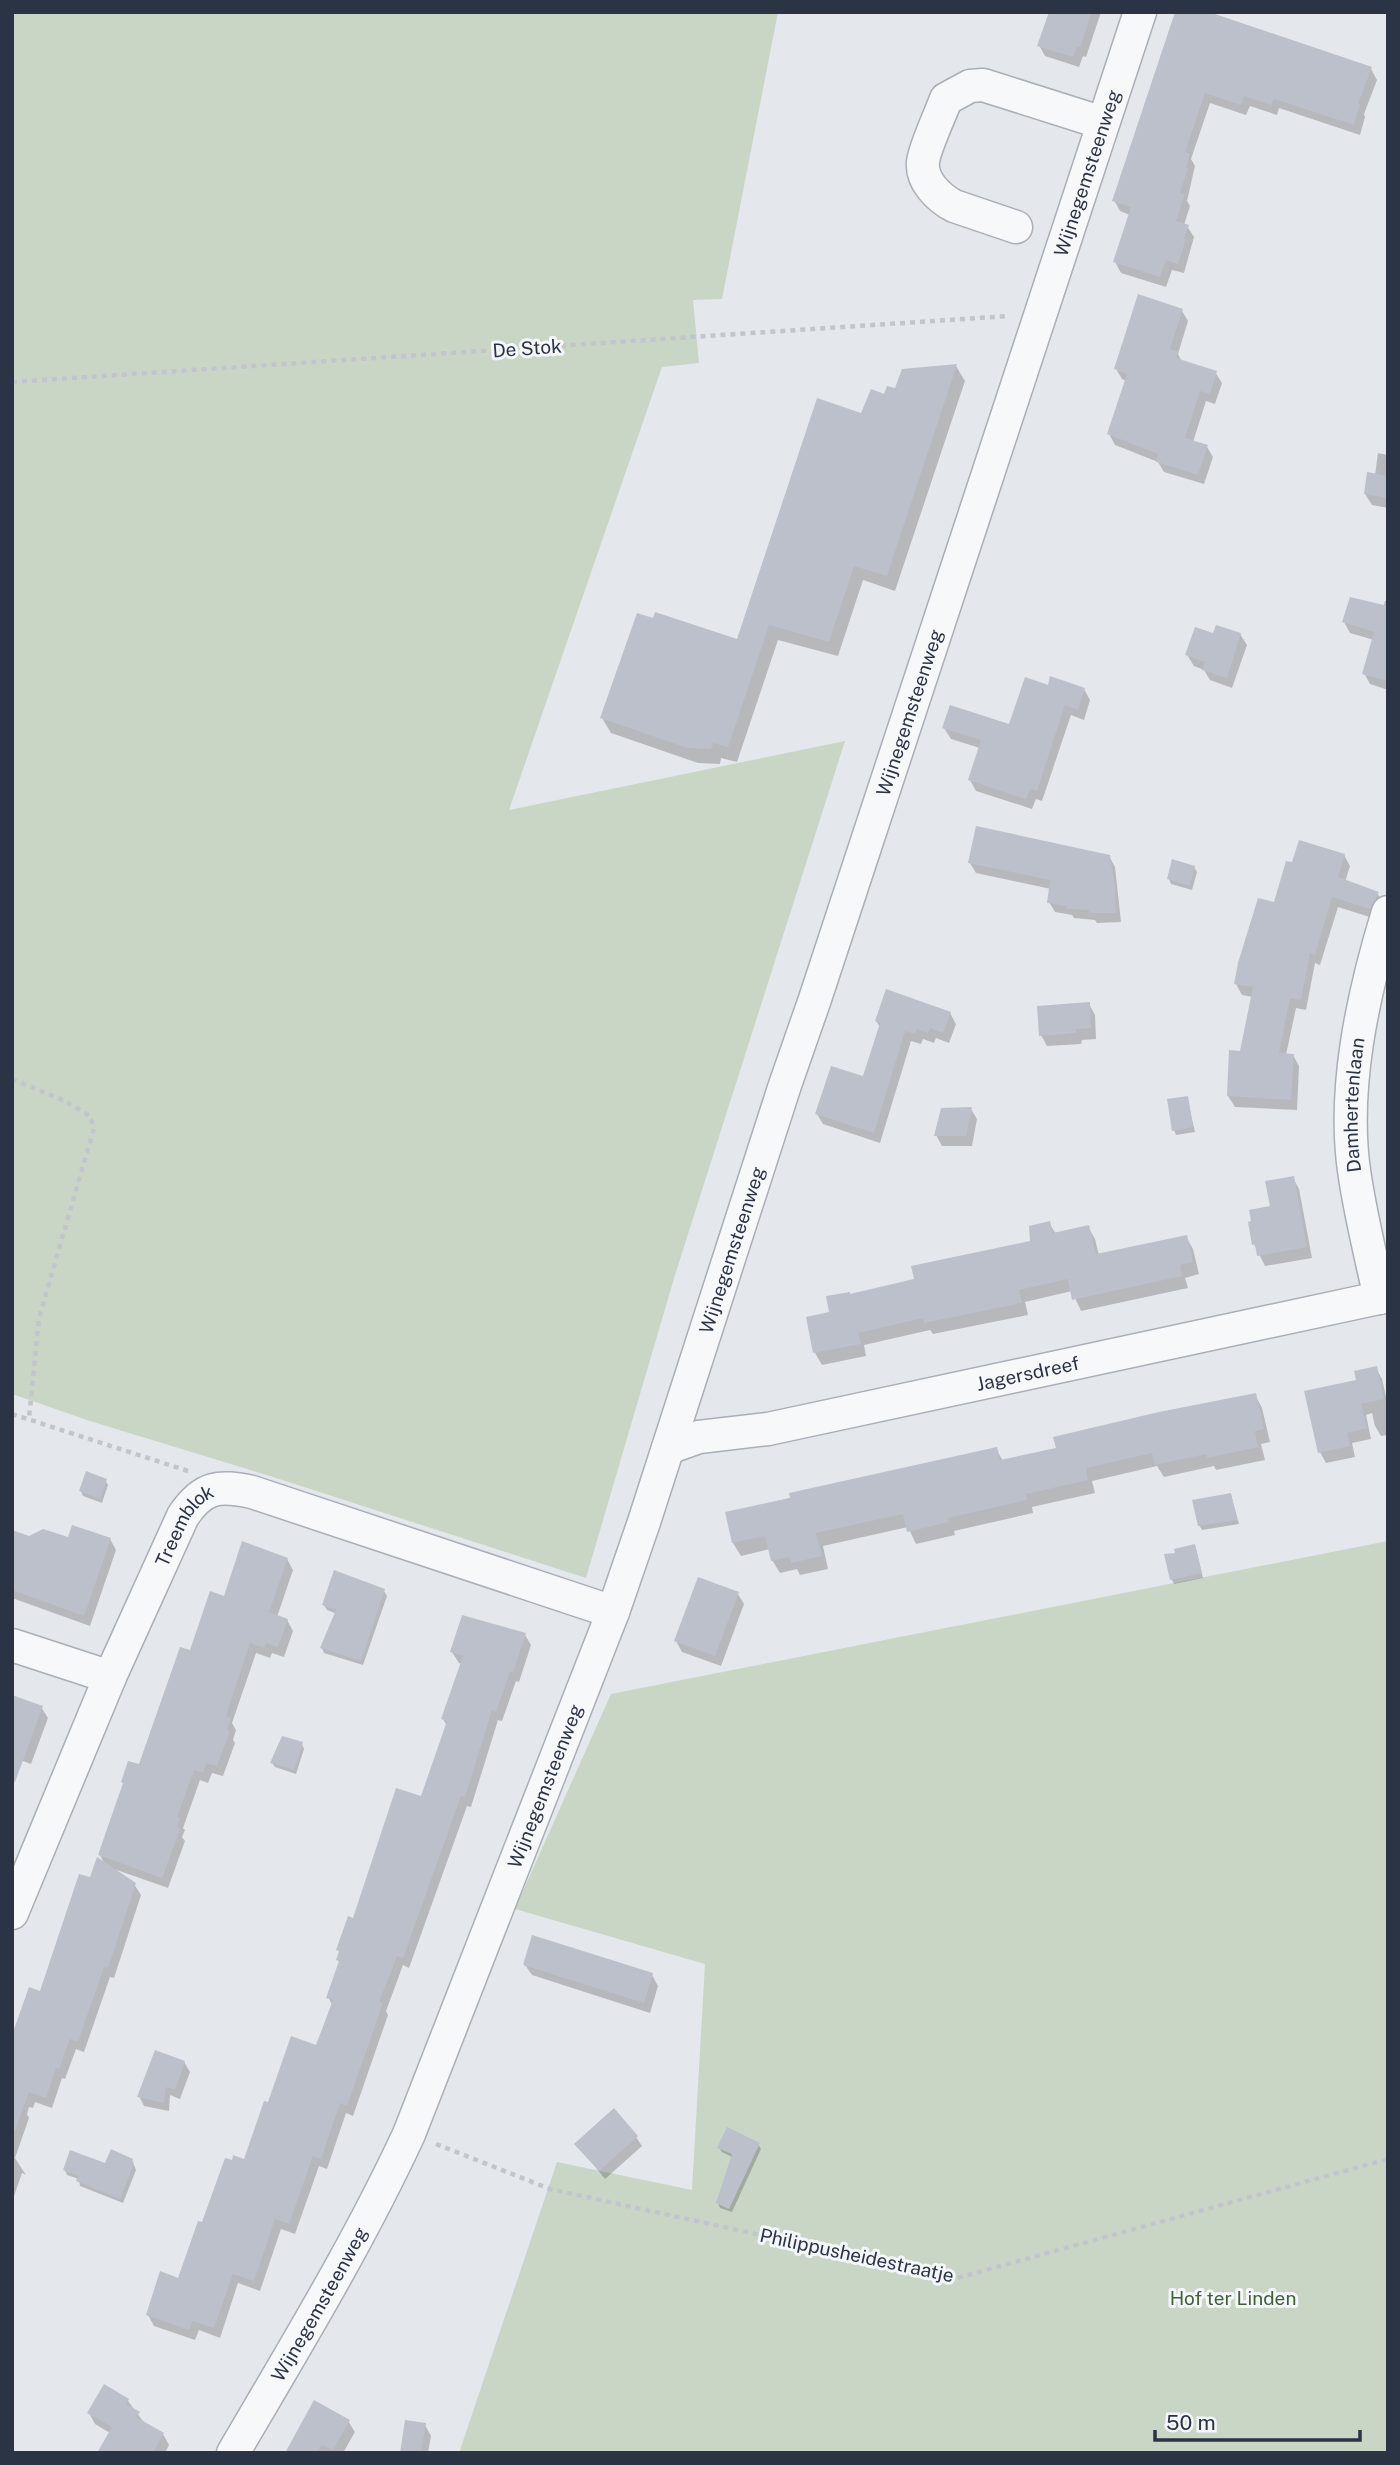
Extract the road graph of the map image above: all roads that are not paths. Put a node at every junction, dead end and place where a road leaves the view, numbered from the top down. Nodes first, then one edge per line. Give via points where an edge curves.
1 (1139, 12) edge
2 (1103, 123) junction
3 (1016, 227) dead end
4 (1388, 912) edge
5 (1384, 1297) edge
6 (668, 1448) junction
7 (613, 1612) junction
8 (12, 1644) edge
9 (110, 1677) junction
10 (12, 1913) edge
11 (233, 2453) edge

1 - 2 street, Wijnegemsteenweg
2 - 3 street via 983,85 970,86 946,99 923,162 931,186 954,206
2 - 6 street, Wijnegemsteenweg
4 - 5 street, Damhertenlaan via 1364,1002 1350,1094 1354,1174
5 - 6 street, Jagersdreef via 768,1429 699,1437
6 - 7 street, Wijnegemsteenweg
7 - 9 street, Treemblok via 252,1492 218,1488 193,1501 183,1516
7 - 11 street, Wijnegemsteenweg via 409,2134 347,2259
8 - 9 street
9 - 10 street, Treemblok

